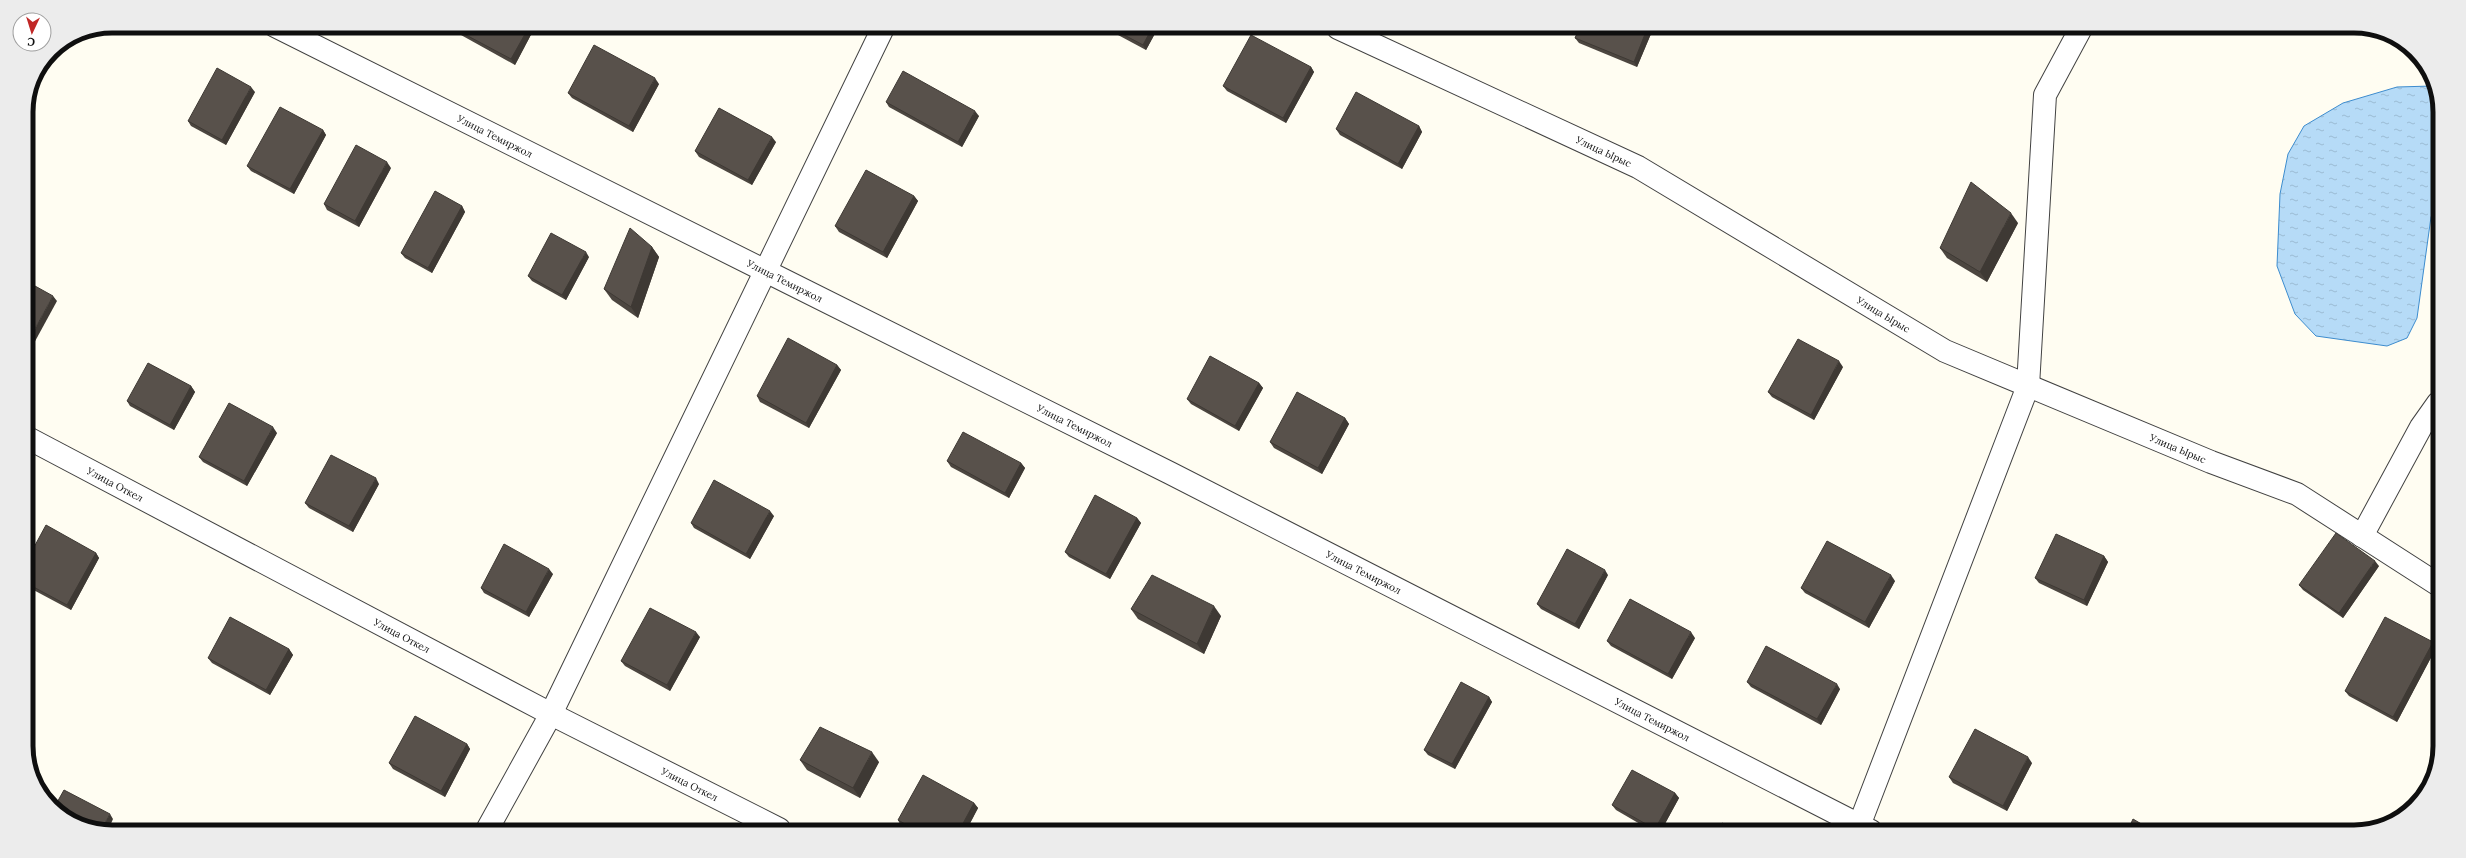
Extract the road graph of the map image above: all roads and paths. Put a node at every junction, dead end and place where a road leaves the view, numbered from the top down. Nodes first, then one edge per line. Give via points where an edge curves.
1 (289, 33) edge
2 (881, 33) edge
3 (1349, 33) edge
4 (2078, 33) edge
5 (765, 271) junction
6 (2028, 386) junction
7 (2433, 410) edge
8 (33, 441) edge
9 (2362, 536) junction
10 (2433, 581) edge
11 (551, 714) junction
12 (490, 825) edge
13 (771, 825) edge
14 (1855, 825) edge
15 (1864, 825) edge

1 - 5 street, Улица Темиржол
2 - 5 street
3 - 6 street, Улица Ырыс via 1638,167 1944,351
4 - 6 street via 2045,95
5 - 11 street
5 - 14 street, Улица Темиржол via 1162,469
6 - 9 street, Улица Ырыс via 2211,462 2297,494
6 - 15 street
7 - 9 street via 2421,427
8 - 11 street, Улица Откел
9 - 10 street, Улица Ырыс
11 - 12 street
11 - 13 street, Улица Откел

